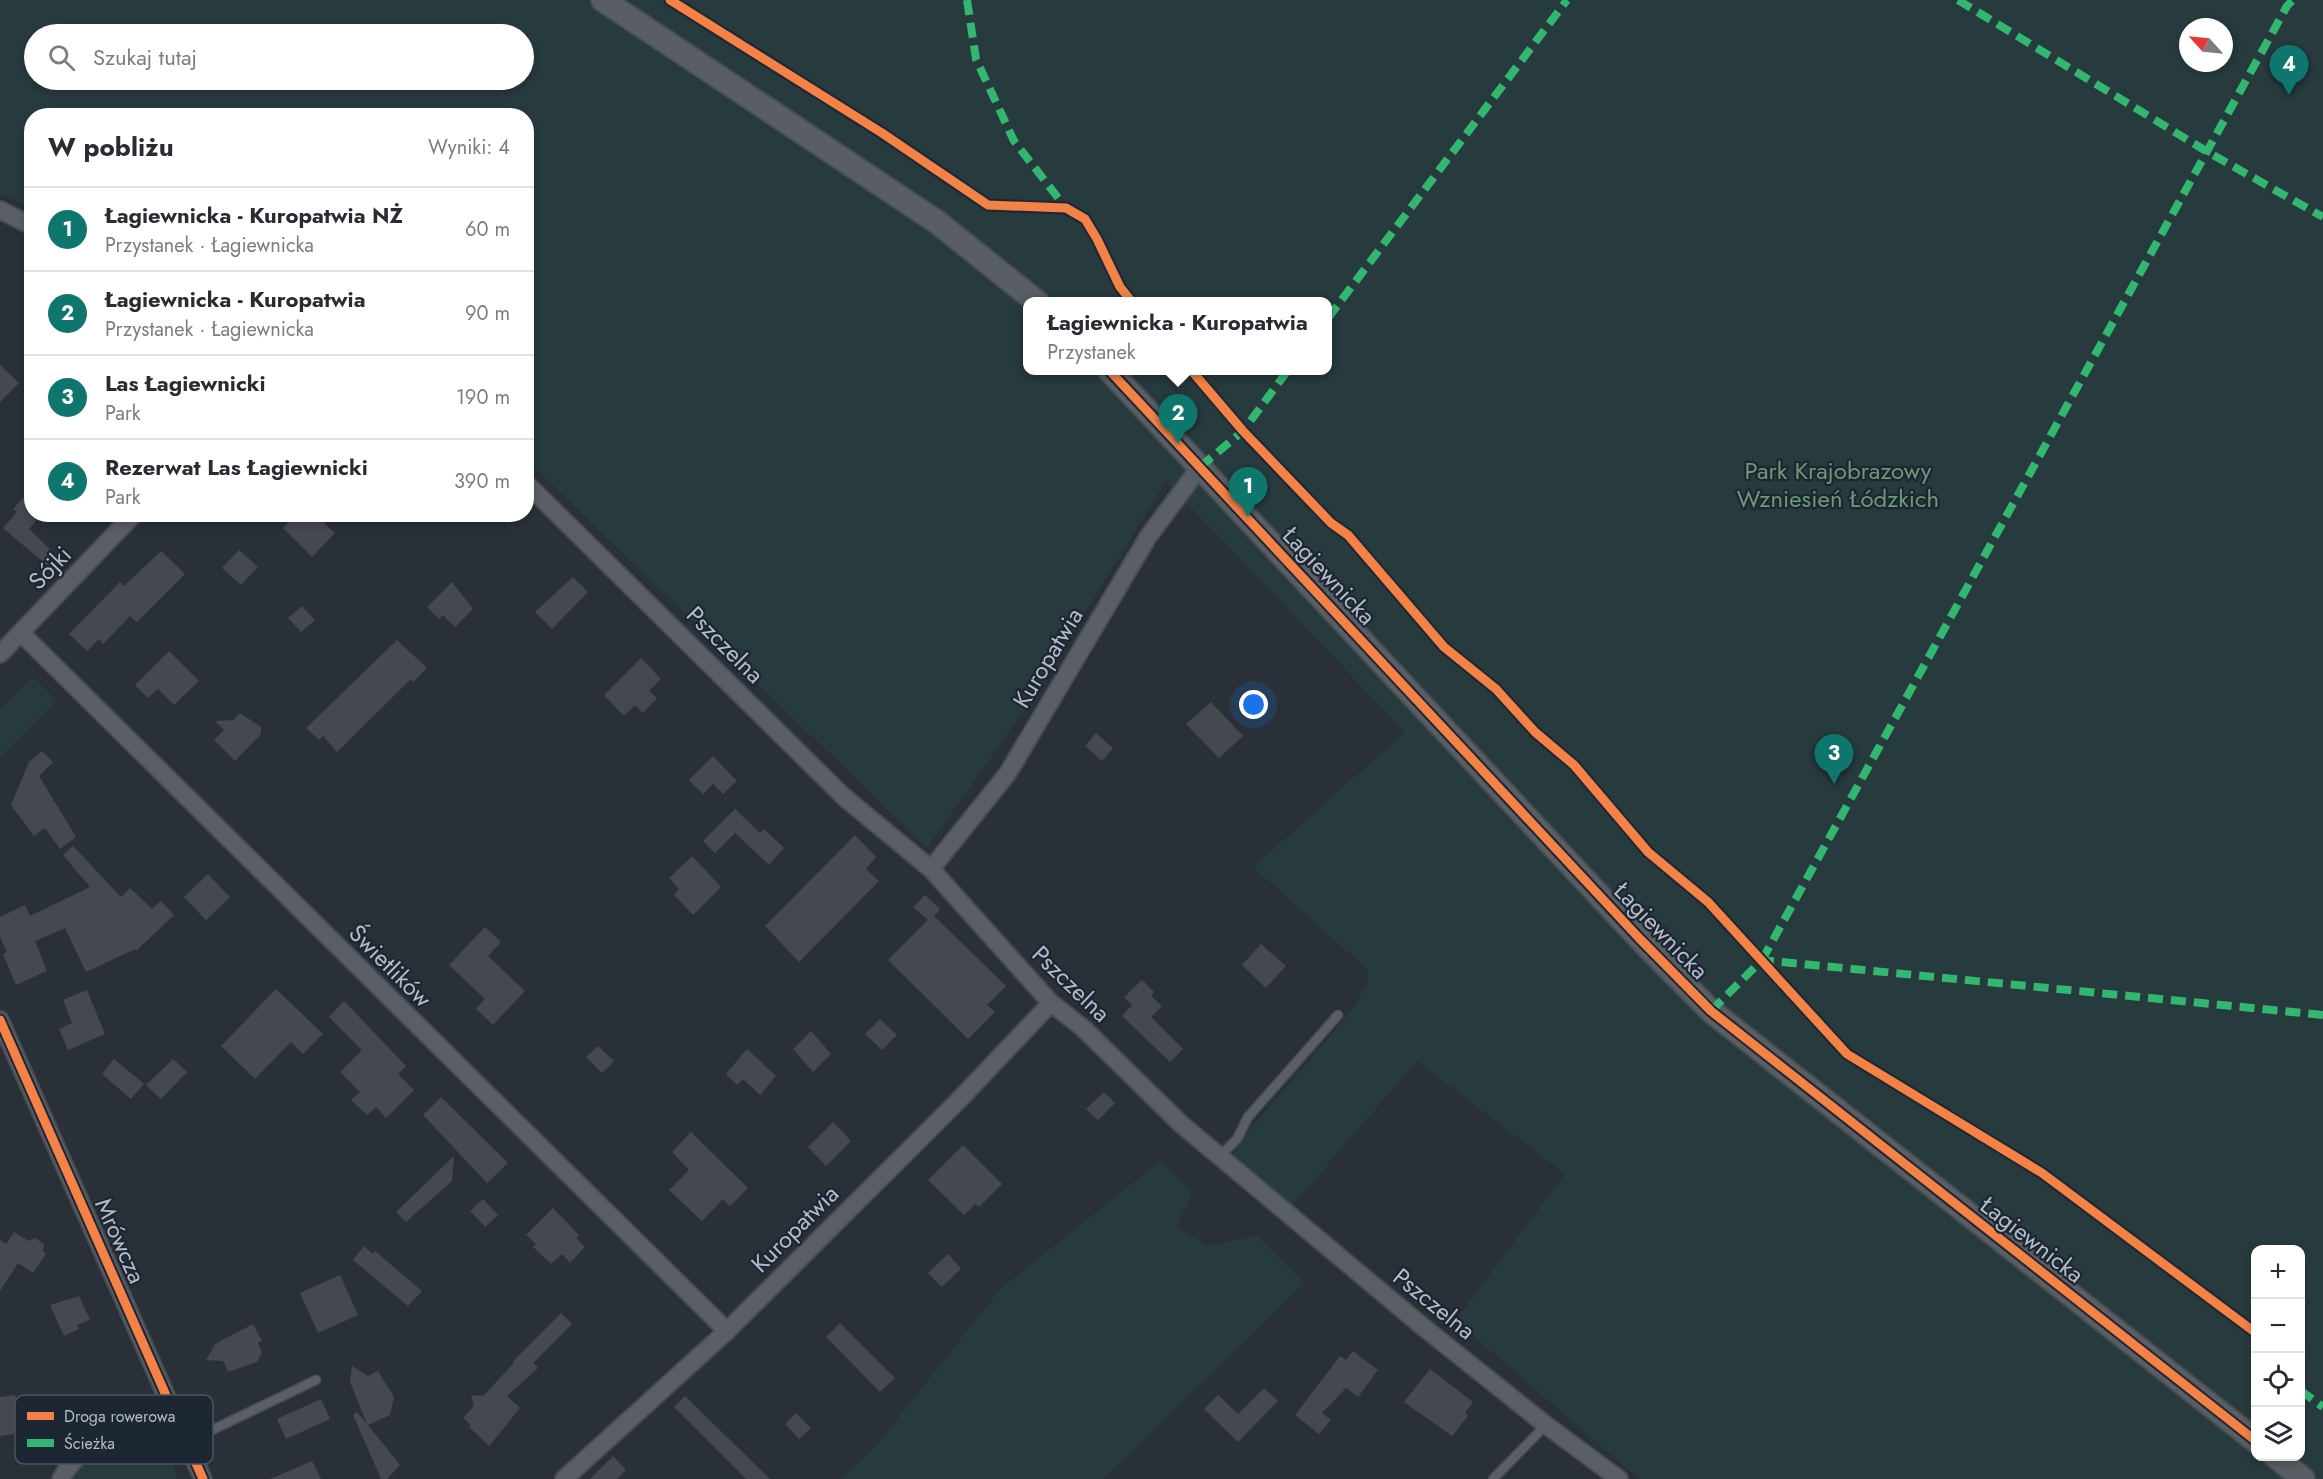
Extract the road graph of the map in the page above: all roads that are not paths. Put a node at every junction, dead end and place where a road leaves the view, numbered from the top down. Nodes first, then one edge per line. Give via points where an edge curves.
1 (603, 0) edge
2 (0, 210) edge
3 (24, 221) edge
4 (1031, 297) edge
5 (1114, 375) edge
6 (1200, 466) junction
7 (534, 491) edge
8 (126, 522) edge
9 (21, 633) junction
10 (0, 654) edge
11 (931, 869) junction
12 (1051, 1003) junction
13 (1338, 1015) dead end
14 (0, 1020) edge
15 (1219, 1156) junction
16 (727, 1331) junction
17 (316, 1380) dead end
18 (167, 1395) edge
19 (1546, 1425) junction
20 (213, 1430) edge
21 (2251, 1437) edge
22 (2281, 1461) edge
23 (73, 1464) edge
24 (197, 1464) edge
25 (61, 1479) edge
26 (203, 1479) edge
27 (564, 1479) edge
28 (1493, 1479) edge
29 (1619, 1479) edge
30 (2303, 1479) edge

1 - 4 street via 937,222
2 - 3 street
5 - 6 street, Łagiewnicka
6 - 11 street, Kuropatwia via 1148,537 1008,773
6 - 21 street, Łagiewnicka via 1711,1011
7 - 11 street, Pszczelna via 844,797
8 - 9 street, Sójki
9 - 10 street, Sójki
9 - 16 street, Świetlików
11 - 12 street, Pszczelna
12 - 15 street, Pszczelna via 1083,1028 1180,1124
12 - 16 street, Kuropatwia
13 - 15 lane
14 - 18 street, Mrówcza
15 - 19 street, Pszczelna
16 - 27 street, Kuropatwia
17 - 20 lane
19 - 28 lane
19 - 29 street, Pszczelna
22 - 30 street
23 - 25 street
24 - 26 street, Mrówcza

